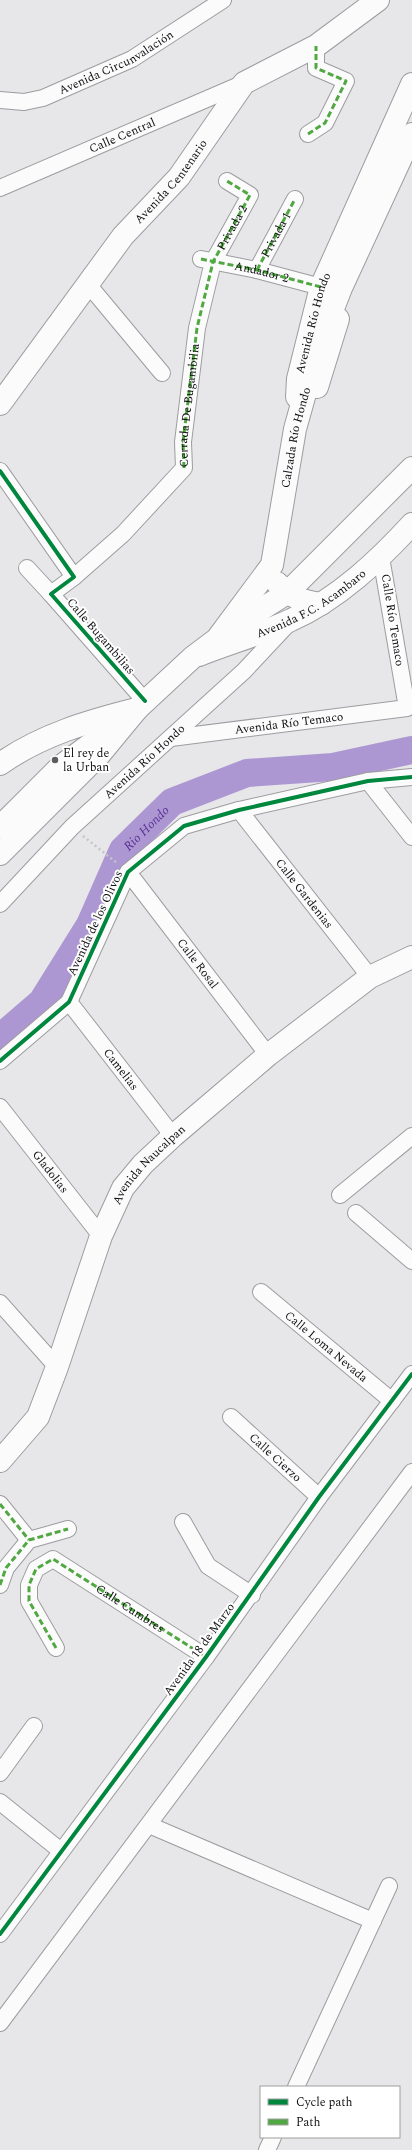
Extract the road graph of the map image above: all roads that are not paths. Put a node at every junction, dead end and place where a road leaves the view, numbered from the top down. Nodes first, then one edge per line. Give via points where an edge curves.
1 (223, 0) edge
2 (378, 0) edge
3 (316, 46) junction
4 (244, 83) junction
5 (412, 84) edge
6 (0, 100) edge
7 (412, 117) edge
8 (308, 134) dead end
9 (412, 134) edge
10 (386, 139) junction
11 (412, 158) edge
12 (227, 181) dead end
13 (0, 188) edge
14 (295, 199) dead end
15 (207, 260) junction
16 (256, 270) junction
17 (87, 283) junction
18 (320, 287) junction
19 (162, 373) dead end
20 (0, 404) edge
21 (295, 429) junction
22 (412, 468) edge
23 (0, 471) edge
24 (412, 524) edge
25 (381, 557) junction
26 (272, 565) junction
27 (27, 568) dead end
28 (74, 577) junction
29 (287, 593) junction
30 (51, 594) junction
31 (321, 604) junction
32 (290, 620) junction
33 (216, 639) junction
34 (193, 657) junction
35 (141, 705) junction
36 (407, 708) joint
37 (171, 738) junction
38 (2, 759) edge
39 (412, 777) edge
40 (368, 781) junction
41 (240, 810) junction
42 (0, 827) edge
43 (412, 837) edge
44 (0, 854) edge
45 (124, 868) junction
46 (0, 904) edge
47 (412, 958) edge
48 (370, 977) junction
49 (69, 1002) junction
50 (268, 1055) junction
51 (0, 1061) edge
52 (0, 1107) edge
53 (173, 1136) junction
54 (412, 1136) edge
55 (340, 1195) dead end
56 (356, 1213) dead end
57 (100, 1236) junction
58 (412, 1260) edge
59 (261, 1292) dead end
60 (0, 1303) edge
61 (57, 1367) junction
62 (412, 1374) edge
63 (392, 1401) junction
64 (231, 1417) dead end
65 (0, 1461) edge
66 (412, 1472) edge
67 (319, 1497) junction
68 (0, 1504) edge
69 (183, 1522) dead end
70 (68, 1529) dead end
71 (28, 1540) junction
72 (0, 1584) edge
73 (252, 1595) junction
74 (56, 1648) dead end
75 (206, 1657) junction
76 (34, 1726) dead end
77 (0, 1773) edge
78 (0, 1802) edge
79 (149, 1825) junction
80 (60, 1852) junction
81 (389, 1886) dead end
82 (373, 1921) junction
83 (0, 1934) edge
84 (0, 2023) edge
85 (296, 2086) edge

1 - 6 street, Avenida Circunvalación via 132,59 43,98 24,102
2 - 3 main road, Avenida Centenario
3 - 4 main road, Avenida Centenario
3 - 8 street via 316,68 346,82 325,123
4 - 13 street, Calle Central
4 - 17 main road, Avenida Centenario via 179,177 124,236
5 - 10 main road, Avenida Río Hondo
7 - 10 main road via 404,120
9 - 21 main road, Calzada Río Hondo via 340,288 318,347
10 - 18 main road, Avenida Río Hondo
11 - 21 main road, Avenida Río Hondo via 362,258 343,303 319,383
12 - 15 street, Privada 2 via 250,195
14 - 16 street, Privada 1
15 - 16 street, Andador 2
15 - 28 street, Cerrada De Bugambilia via 183,442 184,468 122,534
16 - 18 street, Andador 2
17 - 19 street
17 - 20 main road, Avenida Centenario
18 - 21 main road, Avenida Río Hondo via 298,379
21 - 26 main road, Calzada Río Hondo
22 - 29 main road, Avenida F.C. Acambaro
23 - 28 street
24 - 25 main road, Avenida F.C. Acambaro
25 - 31 main road, Avenida F.C. Acambaro
25 - 36 street, Calle Río Temaco
26 - 29 main road via 276,582
26 - 33 main road, Calzada Río Hondo
27 - 30 street
28 - 30 street, Calle Bugambilias
29 - 31 main road via 301,601
29 - 33 main road, Avenida F.C. Acambaro
30 - 35 street, Calle Bugambilias
31 - 32 main road, Avenida F.C. Acambaro
32 - 34 main road, Avenida F.C. Acambaro
32 - 37 street, Avenida Río Hondo via 244,671
33 - 34 main road, Calzada Río Hondo
34 - 35 main road, Calzada Río Hondo
35 - 38 main road via 60,731
35 - 42 main road, Calzada Río Hondo via 61,766
35 - 44 main road, Calzada Río Hondo via 99,755
36 - 37 street, Avenida Río Temaco
37 - 46 street, Avenida Río Hondo via 72,827
39 - 40 street, Avenida de los Olivos
40 - 41 street, Avenida de los Olivos
40 - 43 street
41 - 45 street, Avenida de los Olivos via 184,826
41 - 48 street, Calle Gardenias
45 - 49 street, Avenida de los Olivos
45 - 50 street, Calle Rosal
47 - 48 main road, Avenida Naucalpan
48 - 50 main road, Avenida Naucalpan
49 - 51 street, Avenida de los Olivos
49 - 53 street, Camelias
50 - 53 main road, Avenida Naucalpan
52 - 57 street, Gladolias
53 - 57 main road, Avenida Naucalpan via 142,1164 123,1188
54 - 55 street
56 - 58 street
57 - 61 main road, Avenida Naucalpan
59 - 63 street, Calle Loma Nevada
60 - 61 street
61 - 65 main road, Avenida Naucalpan via 38,1417
62 - 63 street, Avenida 18 de Marzo
63 - 67 street, Avenida 18 de Marzo
64 - 67 street, Calle Cierzo
66 - 79 street
67 - 73 street, Avenida 18 de Marzo
68 - 71 street
69 - 73 street via 208,1566
70 - 71 street
71 - 72 street via 6,1568
73 - 75 street, Avenida 18 de Marzo
74 - 75 street, Calle Cumbres via 29,1601 29,1585 36,1569 53,1559
75 - 80 street, Avenida 18 de Marzo
76 - 77 street
78 - 80 street
79 - 82 street
79 - 84 street
80 - 83 street, Avenida 18 de Marzo
81 - 82 street
82 - 85 street

